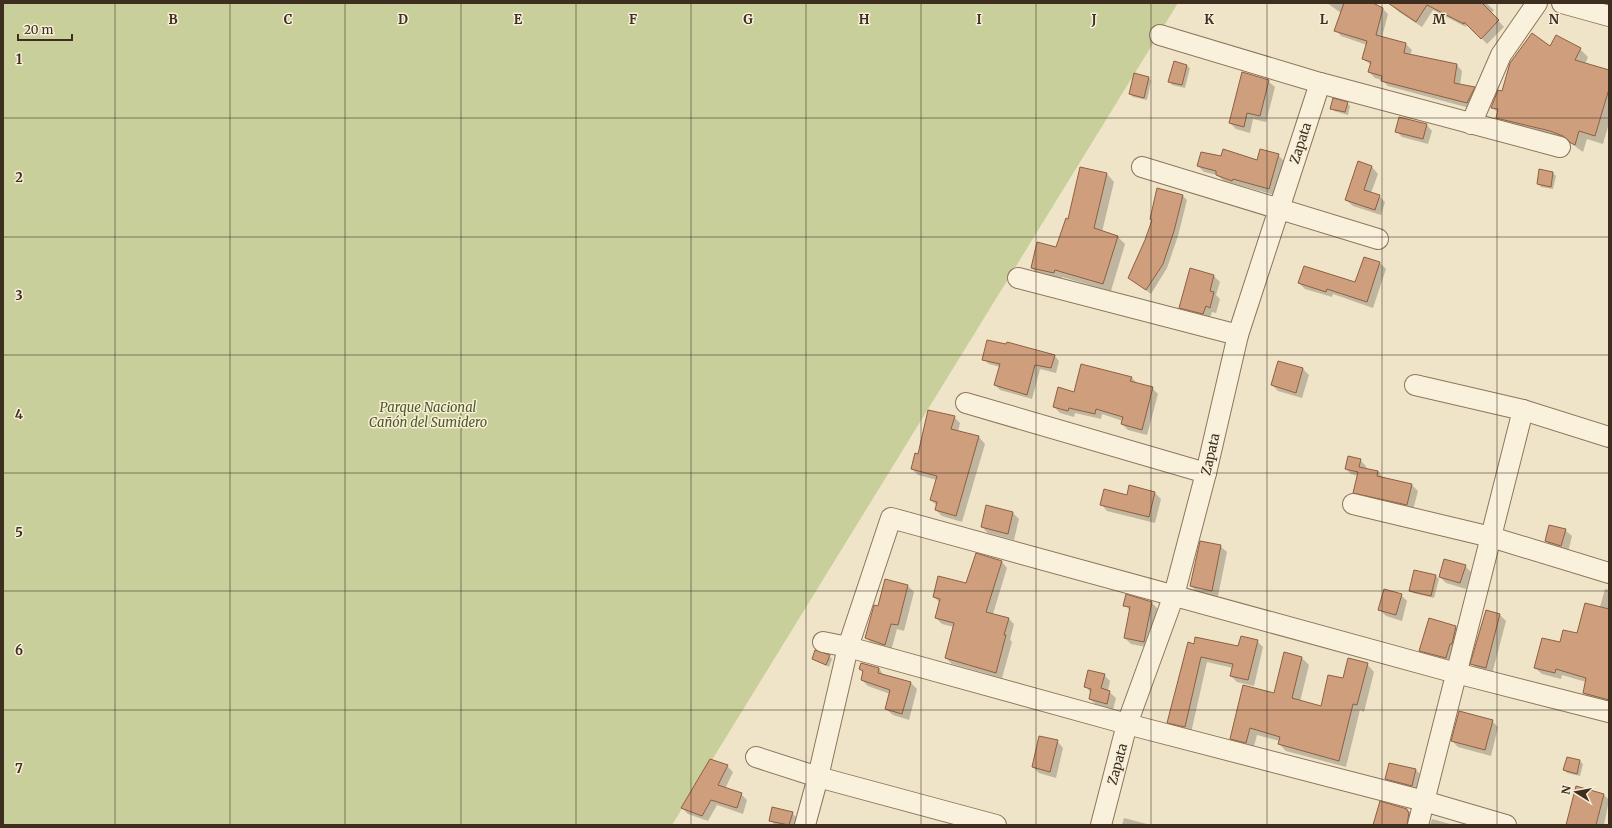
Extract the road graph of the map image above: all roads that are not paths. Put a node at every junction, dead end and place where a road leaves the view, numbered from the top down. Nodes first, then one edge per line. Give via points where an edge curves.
1 (1537, 3) edge
2 (1562, 3) edge
3 (1609, 16) edge
4 (1160, 35) dead end
5 (1320, 83) junction
6 (1471, 124) junction
7 (1560, 147) dead end
8 (1142, 167) dead end
9 (1278, 209) junction
10 (1378, 239) dead end
11 (1018, 278) dead end
12 (1238, 335) junction
13 (1415, 385) dead end
14 (966, 403) dead end
15 (1523, 410) junction
16 (1609, 436) edge
17 (1206, 474) junction
18 (1352, 504) dead end
19 (1491, 537) junction
20 (1609, 573) edge
21 (1174, 595) junction
22 (823, 642) dead end
23 (848, 647) junction
24 (1456, 673) junction
25 (1609, 712) edge
26 (1127, 724) junction
27 (756, 757) dead end
28 (818, 777) junction
29 (1424, 801) junction
30 (805, 825) edge
31 (996, 825) edge
32 (1101, 825) edge
33 (1418, 825) edge
34 (1506, 825) edge

1 - 6 street via 1501,55
2 - 3 street
4 - 5 street
5 - 6 street
5 - 9 street, Zapata
6 - 7 street
8 - 9 street
9 - 10 street
9 - 12 street, Zapata
11 - 12 street
12 - 17 street, Zapata
13 - 15 street
14 - 17 street
15 - 16 street
15 - 19 street
17 - 21 street, Zapata
18 - 19 street
19 - 20 street
19 - 24 street
21 - 23 street via 891,518
21 - 24 street
21 - 26 street, Zapata
22 - 23 street
23 - 26 street
23 - 28 street
24 - 25 street
24 - 29 street
26 - 29 street
26 - 32 street, Zapata
27 - 28 street
28 - 30 street
28 - 31 street
29 - 33 street
29 - 34 street

